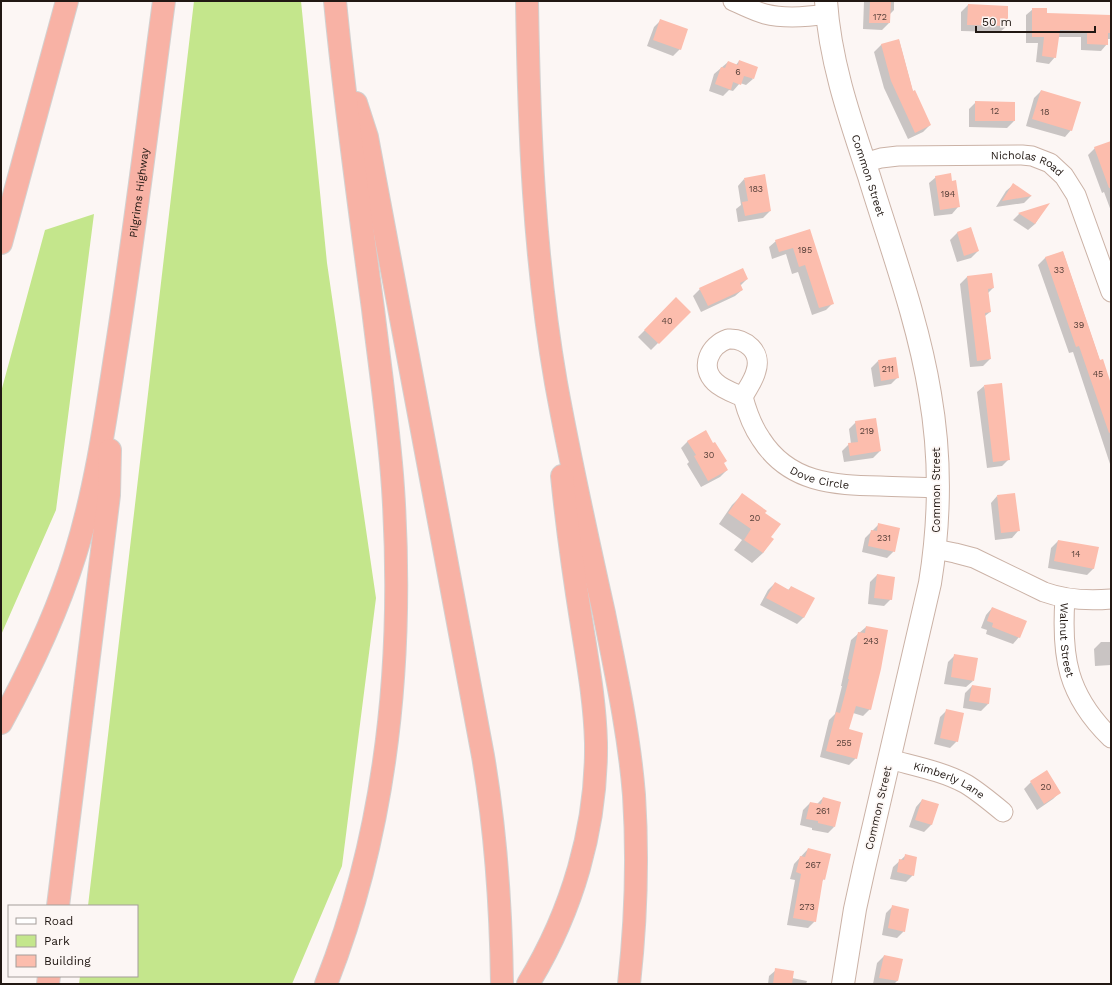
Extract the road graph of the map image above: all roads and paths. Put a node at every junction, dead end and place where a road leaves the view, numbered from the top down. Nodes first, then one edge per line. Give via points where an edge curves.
1 (58, 1) edge
2 (66, 1) edge
3 (164, 1) edge
4 (335, 1) edge
5 (733, 1) edge
6 (527, 2) edge
7 (827, 8) edge
8 (340, 51) junction
9 (32, 126) junction
10 (864, 163) junction
11 (1, 243) edge
12 (1111, 292) edge
13 (551, 353) junction
14 (111, 385) junction
15 (743, 397) dead end
16 (938, 488) junction
17 (935, 550) junction
18 (1065, 598) junction
19 (1111, 600) edge
20 (1, 723) edge
21 (1111, 738) edge
22 (889, 759) junction
23 (1003, 812) dead end
24 (58, 905) edge
25 (326, 984) edge
26 (502, 984) edge
27 (528, 984) edge
28 (629, 984) edge
29 (843, 984) edge

1 - 9 highway
2 - 9 highway
3 - 14 highway, Pilgrims Highway
4 - 8 highway
5 - 7 street via 765,14 783,17 809,17
6 - 13 highway via 532,158 540,268
7 - 10 street, Common Street via 832,49
8 - 25 highway via 388,428 395,516 396,618 391,706 377,808 356,894
8 - 26 highway via 367,137 479,728 497,857
9 - 11 highway
10 - 12 street, Nicholas Road via 898,156 1011,155 1032,156 1050,163 1064,176 1076,195
10 - 16 street, Common Street via 921,348 937,447
13 - 27 highway via 566,519 589,668 596,743 593,796 581,864 564,913
13 - 28 highway via 565,433 617,675 634,794 636,851
14 - 20 highway via 90,499 75,556 55,611
14 - 24 highway via 109,495
15 - 16 street, Dove Circle via 761,440 784,463 803,475 840,485
16 - 17 street, Common Street
17 - 18 street, Walnut Street via 955,552 974,558 1044,592
17 - 22 street, Common Street via 927,598
18 - 19 street
18 - 21 street, Walnut Street via 1064,644 1070,676 1089,713
22 - 23 street, Kimberly Lane via 927,769 964,783
22 - 29 street, Common Street via 858,896

